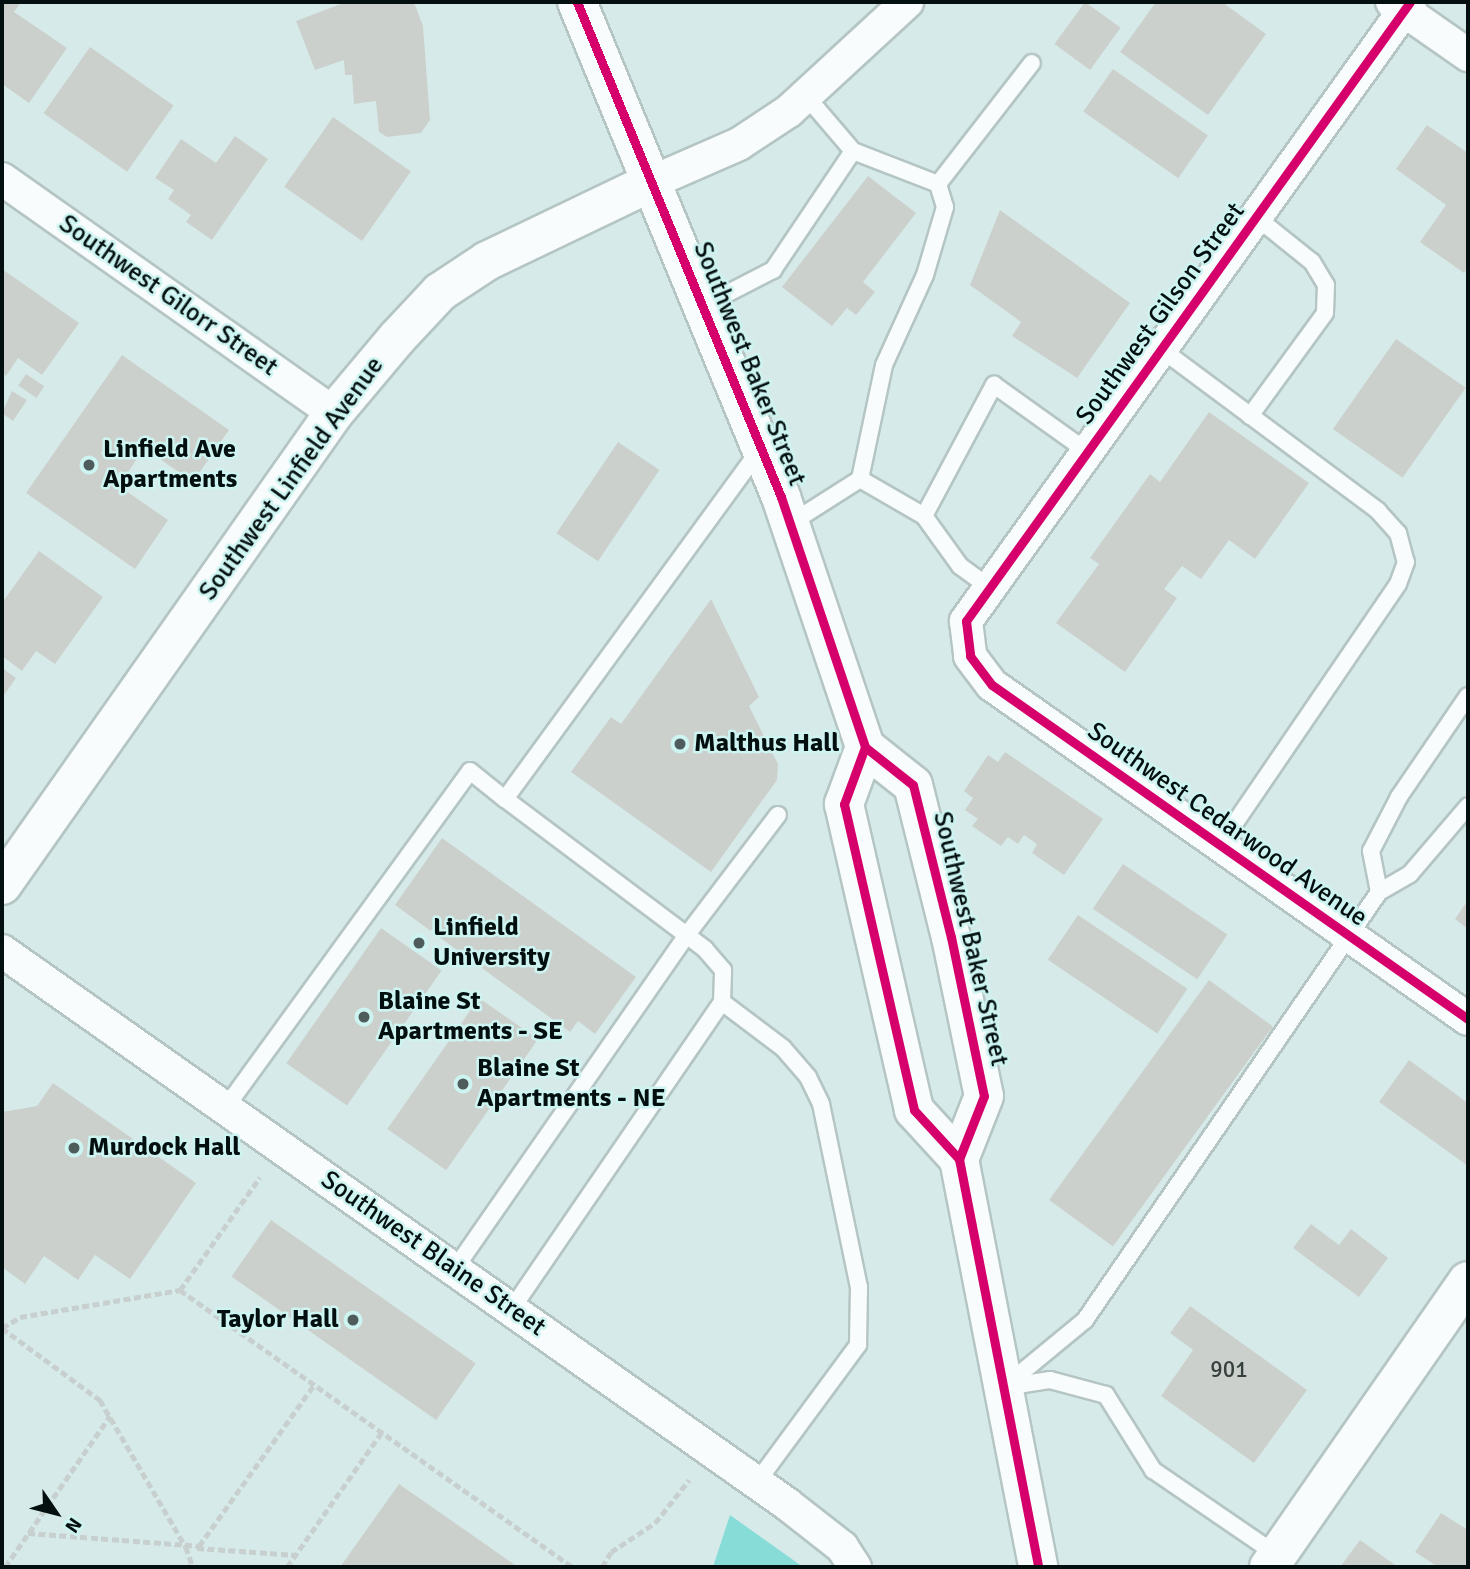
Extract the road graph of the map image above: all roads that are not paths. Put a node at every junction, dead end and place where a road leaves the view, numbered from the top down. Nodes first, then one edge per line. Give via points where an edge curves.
1 (577, 2) edge
2 (907, 2) edge
3 (1402, 4) edge
4 (1468, 55) edge
5 (1032, 63) dead end
6 (806, 96) junction
7 (853, 150) junction
8 (2, 179) edge
9 (652, 182) junction
10 (937, 184) junction
11 (1256, 217) junction
12 (703, 306) junction
13 (1161, 349) junction
14 (334, 413) junction
15 (1250, 416) junction
16 (761, 448) junction
17 (1088, 452) junction
18 (860, 479) junction
19 (925, 516) junction
20 (791, 523) junction
21 (990, 588) junction
22 (970, 656) joint
23 (1468, 696) edge
24 (866, 747) junction
25 (505, 799) junction
26 (1468, 806) edge
27 (778, 815) dead end
28 (1220, 845) junction
29 (2, 885) edge
30 (1379, 892) junction
31 (686, 936) junction
32 (1348, 936) junction
33 (2, 951) edge
34 (722, 1002) junction
35 (1468, 1020) edge
36 (226, 1107) junction
37 (959, 1159) junction
38 (454, 1270) junction
39 (1468, 1282) edge
40 (511, 1310) junction
41 (1003, 1388) junction
42 (757, 1482) junction
43 (1273, 1561) edge
44 (855, 1567) edge
45 (1038, 1567) edge

1 - 9 main road, Southwest Baker Street
2 - 6 street, Southwest Linfield Avenue
3 - 4 street
3 - 11 street, Southwest Gilson Street
5 - 10 lane
6 - 7 lane
6 - 9 street, Southwest Linfield Avenue via 739,144
7 - 10 lane
7 - 12 lane via 773,270
8 - 14 street, Southwest Gilorr Street
9 - 12 main road, Southwest Baker Street
9 - 14 main road, Southwest Linfield Avenue via 488,261 440,292
10 - 18 lane via 945,207 925,275 884,365
11 - 13 street, Southwest Gilson Street
11 - 15 lane via 1312,262 1326,285 1325,313
12 - 16 main road, Southwest Baker Street
13 - 15 lane
13 - 17 street, Southwest Gilson Street
14 - 29 main road, Southwest Linfield Avenue
15 - 28 lane via 1378,512 1398,533 1406,562 1398,584
16 - 20 main road, Southwest Baker Street
16 - 25 lane
17 - 19 lane via 994,385
17 - 21 street, Southwest Gilson Street
18 - 19 lane
18 - 20 lane
19 - 21 lane via 960,566
20 - 24 main road, Southwest Baker Street
21 - 22 street, Southwest Gilson Street via 966,621
22 - 28 street, Southwest Cedarwood Avenue via 992,685
23 - 30 lane via 1399,797 1371,851
24 - 37 main road via 844,804 914,1110
24 - 37 main road, Southwest Baker Street via 913,785 951,937 984,1096
25 - 31 lane
25 - 36 lane via 470,771
26 - 30 lane via 1410,874
27 - 31 lane
28 - 32 street, Southwest Cedarwood Avenue
30 - 32 lane
31 - 34 lane via 705,948 723,970
31 - 38 lane
32 - 35 street, Southwest Cedarwood Avenue
32 - 41 lane via 1086,1320
33 - 36 street, Southwest Blaine Street
34 - 40 lane
34 - 42 lane via 783,1048 817,1095 859,1287 858,1345
36 - 38 street, Southwest Blaine Street
37 - 41 main road
38 - 40 street, Southwest Blaine Street
39 - 43 main road
40 - 42 street, Southwest Blaine Street
41 - 43 lane via 1050,1380 1106,1395 1153,1470
41 - 45 main road
42 - 44 street, Southwest Blaine Street via 842,1547

